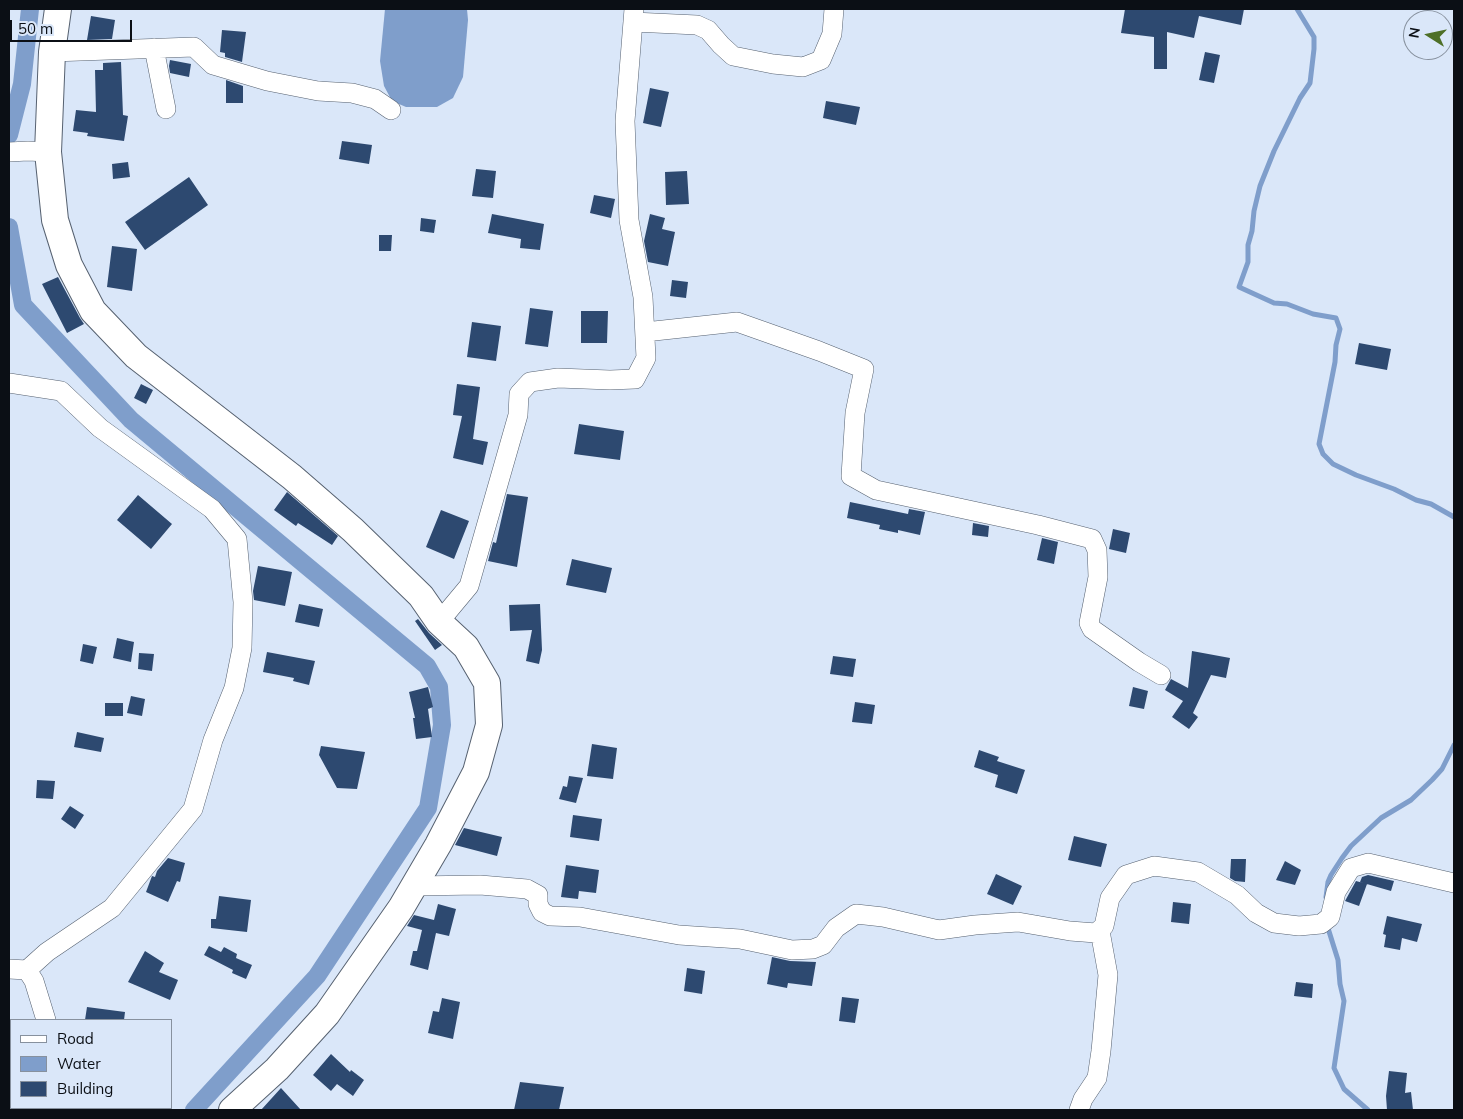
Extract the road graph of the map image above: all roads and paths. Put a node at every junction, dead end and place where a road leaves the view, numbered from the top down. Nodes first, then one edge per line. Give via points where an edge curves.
1 (58, 9) edge
2 (834, 9) edge
3 (634, 15) edge
4 (154, 48) junction
5 (52, 52) junction
6 (166, 109) dead end
7 (391, 110) dead end
8 (38, 151) junction
9 (9, 152) edge
10 (645, 332) junction
11 (9, 383) edge
12 (439, 622) junction
13 (1161, 675) dead end
14 (1454, 883) edge
15 (414, 886) junction
16 (1100, 930) junction
17 (18, 970) edge
18 (46, 1019) edge
19 (232, 1110) edge
20 (1078, 1110) edge

1 - 5 main road
2 - 3 street via 832,34 821,60 803,67 734,56 708,30 697,25
3 - 10 street via 625,121 627,184
4 - 5 street
4 - 6 street
4 - 7 street via 194,47 213,65 267,81 318,91 352,93 375,99
5 - 8 main road
8 - 9 street
8 - 12 main road via 69,265 94,311 136,356 353,530 421,596
10 - 12 street via 646,358 634,379 558,378 530,382 519,394 518,415 469,586
10 - 13 street via 737,322 864,369 855,413 851,476 876,490 1092,539 1097,550 1098,578 1089,623 1092,629
11 - 17 street via 61,391 100,428 212,508 236,539 243,602 242,648 234,688 213,740 193,809 112,908
12 - 15 main road via 466,646 487,683 489,725 476,772
14 - 16 street via 1368,863 1350,868 1325,921 1299,926 1274,923 1256,914 1237,895 1198,872 1154,866 1126,875 1110,898 1104,926
15 - 16 street via 480,885 527,889 538,895 542,912 550,916 580,917 679,935 740,939 792,950 823,945 836,928 856,914 939,930 1018,922 1096,934
15 - 19 main road via 327,1014 277,1069
16 - 20 street via 1108,975 1101,1052 1097,1078
17 - 18 street via 34,981

